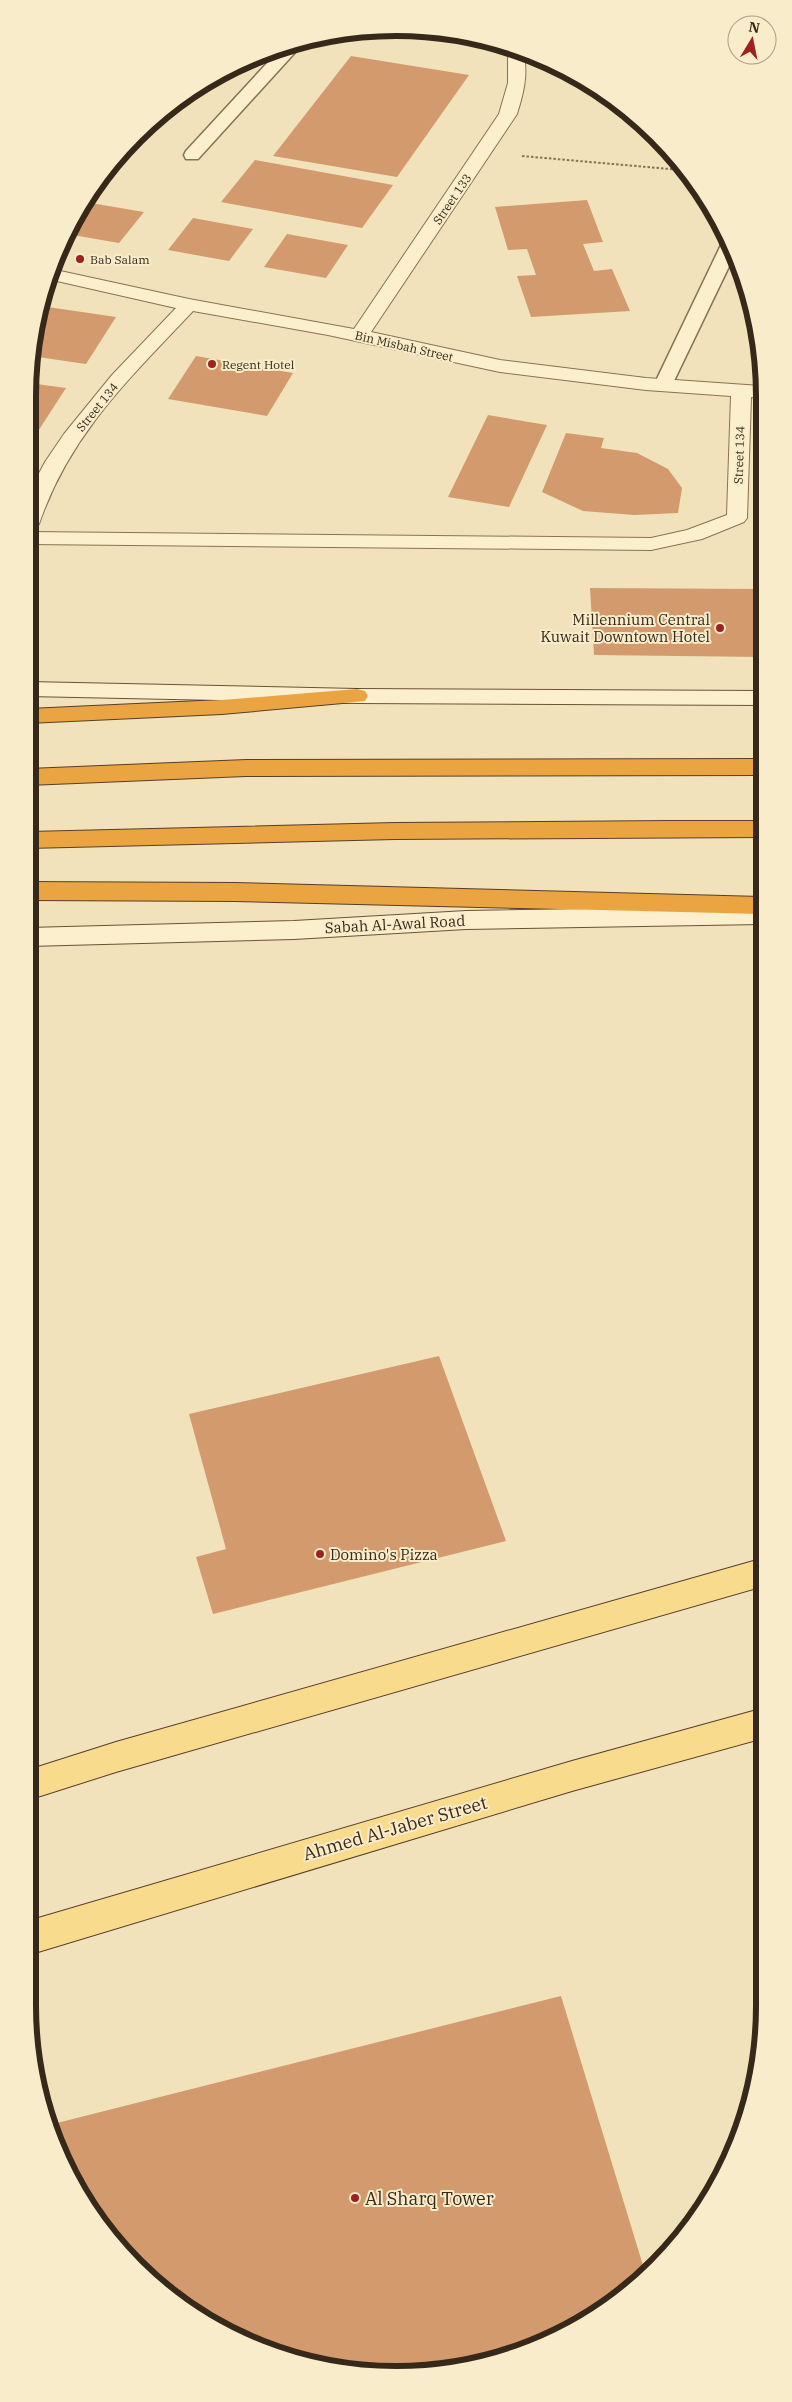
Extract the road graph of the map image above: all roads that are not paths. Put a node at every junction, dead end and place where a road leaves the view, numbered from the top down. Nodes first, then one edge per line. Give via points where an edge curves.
1 (285, 54) edge
2 (516, 57) edge
3 (192, 155) dead end
4 (726, 253) edge
5 (57, 276) edge
6 (189, 305) junction
7 (359, 336) junction
8 (663, 385) junction
9 (741, 391) junction
10 (756, 392) edge
11 (36, 502) edge
12 (36, 538) edge
13 (36, 688) edge
14 (358, 696) junction
15 (756, 698) edge
16 (36, 716) edge
17 (756, 767) edge
18 (36, 776) edge
19 (756, 829) edge
20 (36, 840) edge
21 (36, 891) edge
22 (756, 906) edge
23 (756, 915) edge
24 (36, 938) edge
25 (756, 1574) edge
26 (756, 1725) edge
27 (36, 1782) edge
28 (36, 1936) edge

1 - 3 lane
2 - 7 street, Street 133 via 515,96 508,114
4 - 8 lane
5 - 6 street, Bin Misbah Street
6 - 7 street, Bin Misbah Street
6 - 11 street, Street 134 via 103,397 42,485
7 - 8 street, Bin Misbah Street via 500,366
8 - 9 street, Bin Misbah Street
9 - 10 street, Bin Misbah Street
9 - 12 street, Street 134 via 737,518 680,540 651,544
13 - 14 street
14 - 15 street
14 - 16 highway via 222,707
17 - 18 highway via 246,768
19 - 20 highway via 600,828
21 - 22 highway via 234,892
23 - 24 street, Sabah Al-Awal Road via 466,920 294,930
25 - 27 main road
26 - 28 main road, Ahmed Al-Jaber Street via 572,1776

